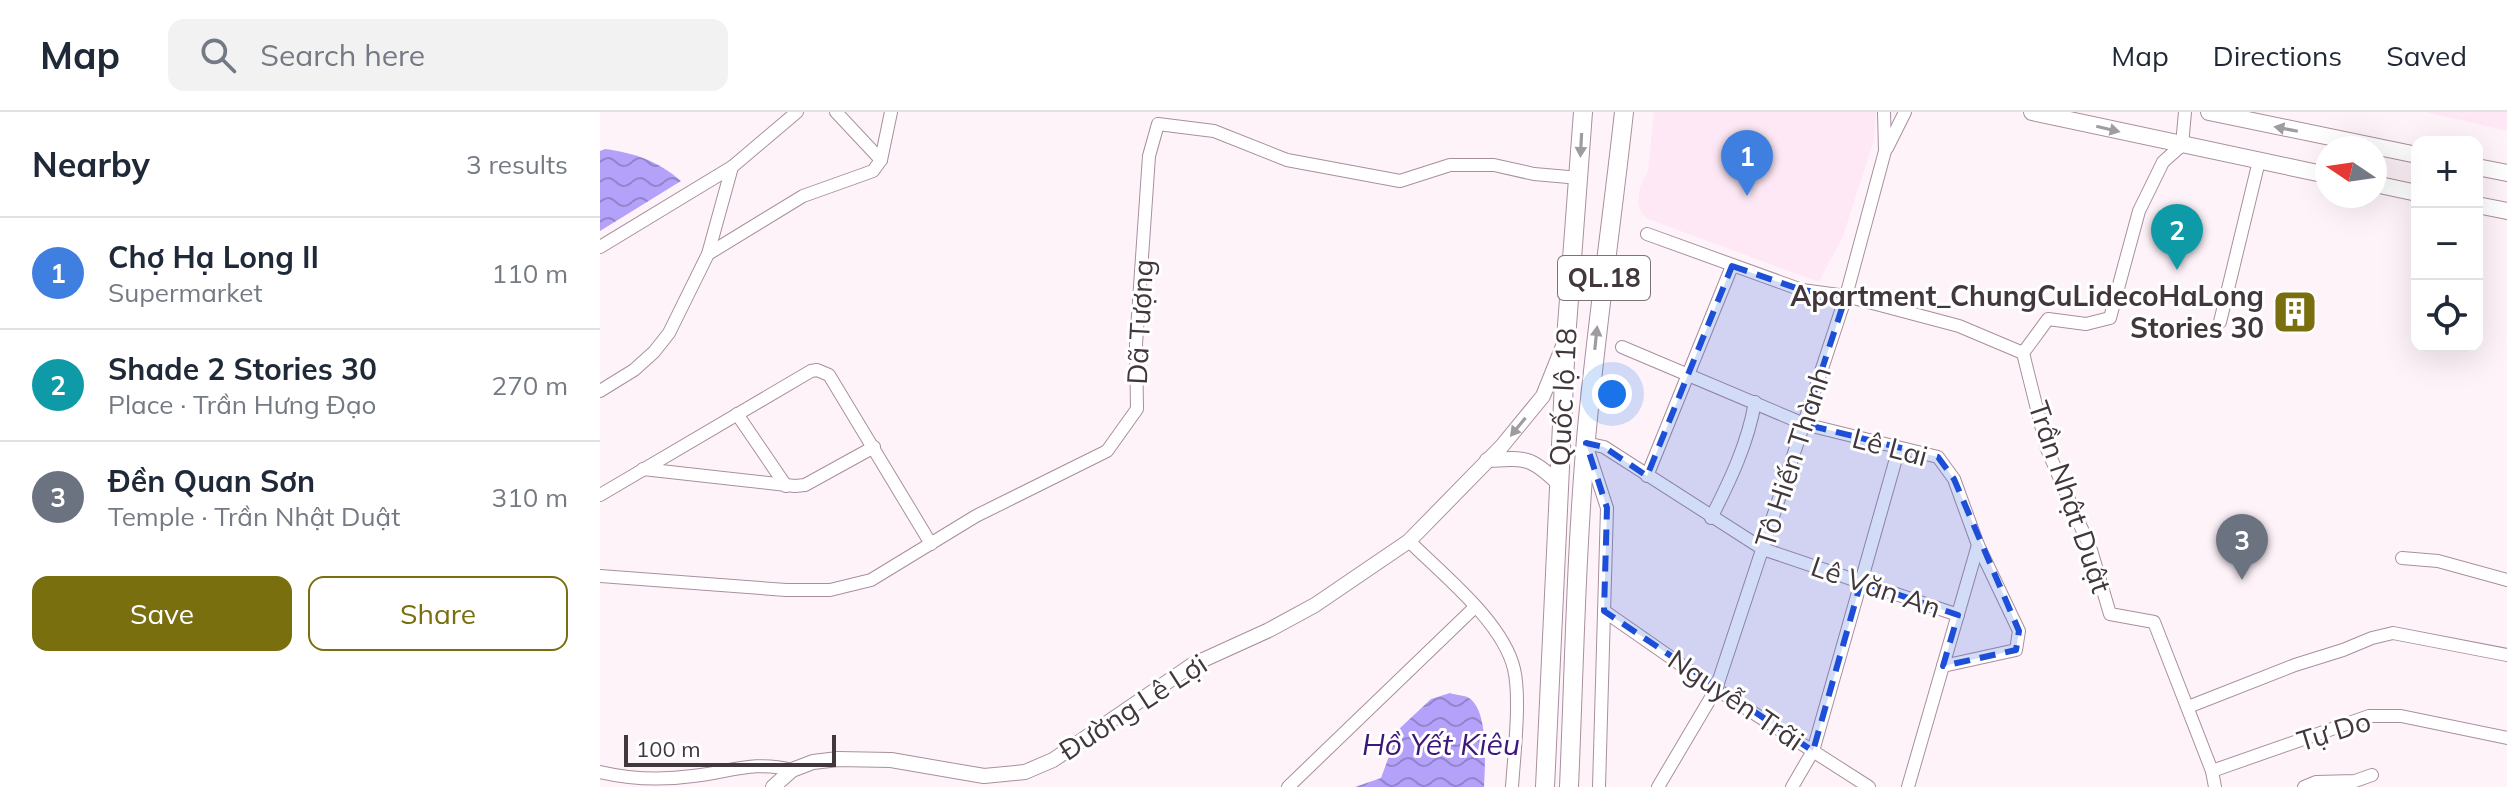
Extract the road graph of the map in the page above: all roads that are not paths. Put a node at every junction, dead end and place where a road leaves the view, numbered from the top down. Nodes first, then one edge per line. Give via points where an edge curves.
1 (797, 112) edge
2 (836, 112) edge
3 (891, 112) edge
4 (1583, 112) edge
5 (1624, 112) edge
6 (1884, 112) edge
7 (1905, 112) edge
8 (2032, 112) edge
9 (2185, 112) edge
10 (2209, 112) edge
11 (2258, 118) edge
12 (2182, 145) junction
13 (1885, 151) junction
14 (2411, 154) edge
15 (881, 160) junction
16 (2259, 161) junction
17 (732, 167) junction
18 (2483, 168) edge
19 (2315, 173) edge
20 (2507, 173) edge
21 (1580, 178) junction
22 (2387, 187) edge
23 (2411, 192) edge
24 (2483, 206) edge
25 (2507, 211) edge
26 (1647, 234) dead end
27 (600, 247) edge
28 (708, 254) junction
29 (1732, 266) junction
30 (1846, 296) junction
31 (2220, 322) dead end
32 (1566, 339) junction
33 (1622, 347) dead end
34 (2023, 353) junction
35 (1690, 374) junction
36 (600, 391) edge
37 (1755, 402) junction
38 (737, 414) junction
39 (1804, 424) junction
40 (1586, 443) junction
41 (874, 447) junction
42 (1899, 448) junction
43 (1487, 460) junction
44 (643, 469) junction
45 (1647, 476) junction
46 (786, 486) junction
47 (1558, 486) junction
48 (600, 495) edge
49 (1551, 510) junction
50 (1587, 511) junction
51 (1711, 518) junction
52 (1409, 541) junction
53 (931, 544) junction
54 (1978, 545) junction
55 (1763, 549) junction
56 (2402, 558) dead end
57 (600, 576) edge
58 (2507, 580) edge
59 (1861, 582) junction
60 (1475, 607) junction
61 (1604, 611) junction
62 (1958, 615) junction
63 (2507, 655) edge
64 (1943, 666) junction
65 (1716, 689) junction
66 (2188, 707) junction
67 (2507, 738) edge
68 (1813, 751) junction
69 (792, 770) junction
70 (2212, 771) junction
71 (600, 772) edge
72 (2372, 775) dead end
73 (773, 787) edge
74 (1288, 787) edge
75 (1512, 787) edge
76 (1533, 787) edge
77 (1545, 787) edge
78 (1569, 787) edge
79 (1581, 787) edge
80 (1599, 787) edge
81 (1658, 787) edge
82 (1792, 787) edge
83 (1869, 787) edge
84 (1908, 787) edge
85 (2215, 787) edge
86 (2304, 787) edge

1 - 17 street
2 - 15 street
3 - 15 street
4 -> 21 main road, Quốc lộ 18 / QL.18
40 -> 5 main road, Quốc lộ 18 / QL.18
6 - 13 street, Tô Hiến Thành
7 - 13 street
8 -> 12 main road
9 - 12 street
10 - 11 main road
14 -> 11 main road
12 - 16 main road
12 - 34 street via 2163,162 2139,211 2110,318 2086,324 2048,319
13 - 30 street, Tô Hiến Thành
15 - 28 street via 873,171 803,196
16 - 19 main road
16 - 31 street
17 - 27 street
17 - 28 street
18 - 20 main road
21 - 32 main road, Quốc lộ 18 / QL.18
21 - 53 street, Dã Tượng via 1494,165 1450,165 1400,181 1287,160 1214,131 1158,124 1149,156 1136,344 1137,409 1107,451
22 - 23 main road
24 - 25 main road
26 - 29 street
28 - 36 street via 669,333 634,370
29 - 30 street via 1802,290
29 - 35 street
30 - 34 street via 1959,326
30 - 39 street, Tô Hiến Thành
32 -> 43 street, Đường Lê Lợi via 1543,396
32 - 47 main road, Quốc lộ 18 / QL.18
33 - 35 street, Lê Lai
34 - 66 street, Trần Nhật Duật via 2047,449 2091,550 2110,614 2154,622
35 - 37 street, Lê Lai
35 - 45 street
37 - 39 street, Lê Lai
37 - 51 street via 1729,482
38 - 41 street via 817,370 829,375
38 - 44 street
38 - 46 street
39 - 42 street, Lê Lai
39 - 55 street, Tô Hiến Thành
40 - 45 street, Lê Văn An via 1604,447
40 - 50 main road, Quốc lộ 18 / QL.18
40 - 61 street via 1607,508
41 - 46 street via 805,485
41 - 53 street
42 - 54 street, Lê Lai via 1938,457 1954,479
42 - 59 street
43 - 47 street via 1536,462
43 - 52 street, Đường Lê Lợi
44 - 46 street
44 - 48 street
45 - 51 street, Lê Văn An
47 - 49 main road, Quốc lộ 18 / QL.18
49 - 76 main road, Quốc lộ 18 / QL.18
49 - 77 main road, Quốc lộ 18 / QL.18
50 - 78 main road, Quốc lộ 18 / QL.18
50 - 79 main road, Quốc lộ 18 / QL.18
51 - 55 street, Lê Văn An
52 - 60 street
52 - 69 street, Đường Lê Lợi via 1315,605 1192,665 1079,744 1025,772 984,776 865,758 813,762
53 - 57 street, Dã Tượng via 871,580 830,590
54 - 62 street
54 - 64 street, Lê Lai via 2019,631 2016,650
55 - 59 street, Lê Văn An
55 - 65 street, Tô Hiến Thành
56 - 58 street via 2438,561
59 - 62 street, Lê Văn An
59 - 68 street
60 - 74 street
60 - 75 street via 1506,644 1515,671
61 - 65 street, Nguyễn Trãi
61 - 80 street
62 - 64 street
63 - 66 street via 2393,633
64 - 84 street
65 - 68 street, Nguyễn Trãi
65 - 81 street, Tô Hiến Thành
66 - 70 street, Trần Nhật Duật
67 - 70 street, Tự Do via 2401,716 2369,716
68 - 82 street
68 - 83 street, Nguyễn Trãi
69 - 71 street via 770,764 651,778
69 - 73 street, Đường Lê Lợi
70 - 85 street, Trần Nhật Duật
72 - 86 street

